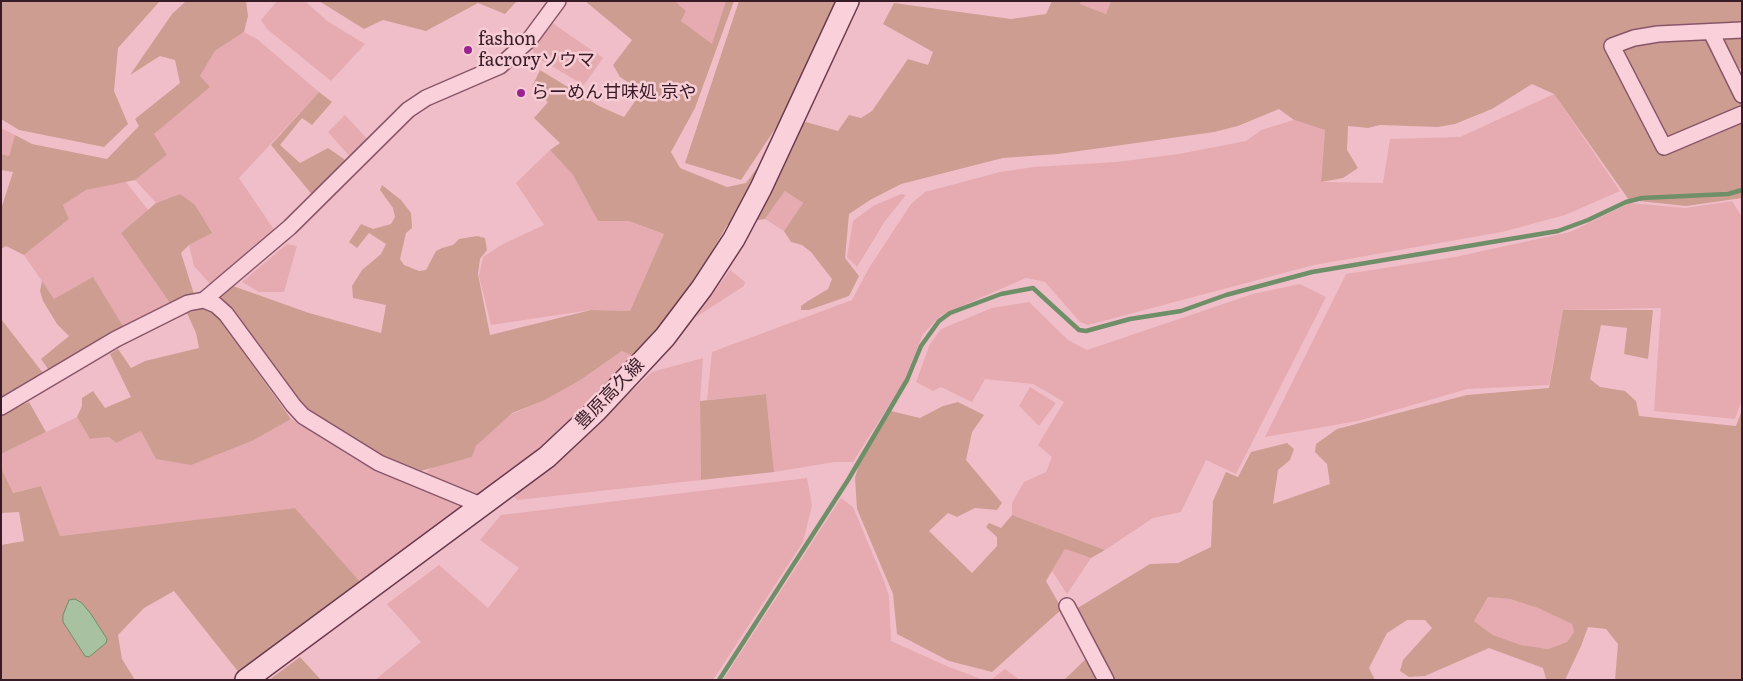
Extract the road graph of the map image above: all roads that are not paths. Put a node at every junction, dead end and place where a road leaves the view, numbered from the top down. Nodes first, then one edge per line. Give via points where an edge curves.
1 (558, 1) edge
2 (848, 1) edge
3 (1742, 30) edge
4 (1711, 32) junction
5 (1742, 95) edge
6 (1742, 114) edge
7 (204, 300) junction
8 (1, 407) edge
9 (483, 506) junction
10 (1067, 606) dead end
11 (246, 680) edge
12 (1106, 680) edge

1 - 7 street via 530,39 500,66 426,98 408,110 290,228
2 - 9 main road, 豊原高久線 via 761,188 702,288 665,337 596,411 547,457
3 - 4 street
4 - 5 street
4 - 6 street via 1658,34 1612,46 1664,147
7 - 8 street via 188,304 116,339
7 - 9 street via 226,314 303,416 379,463
9 - 11 main road, 豊原高久線
10 - 12 street

